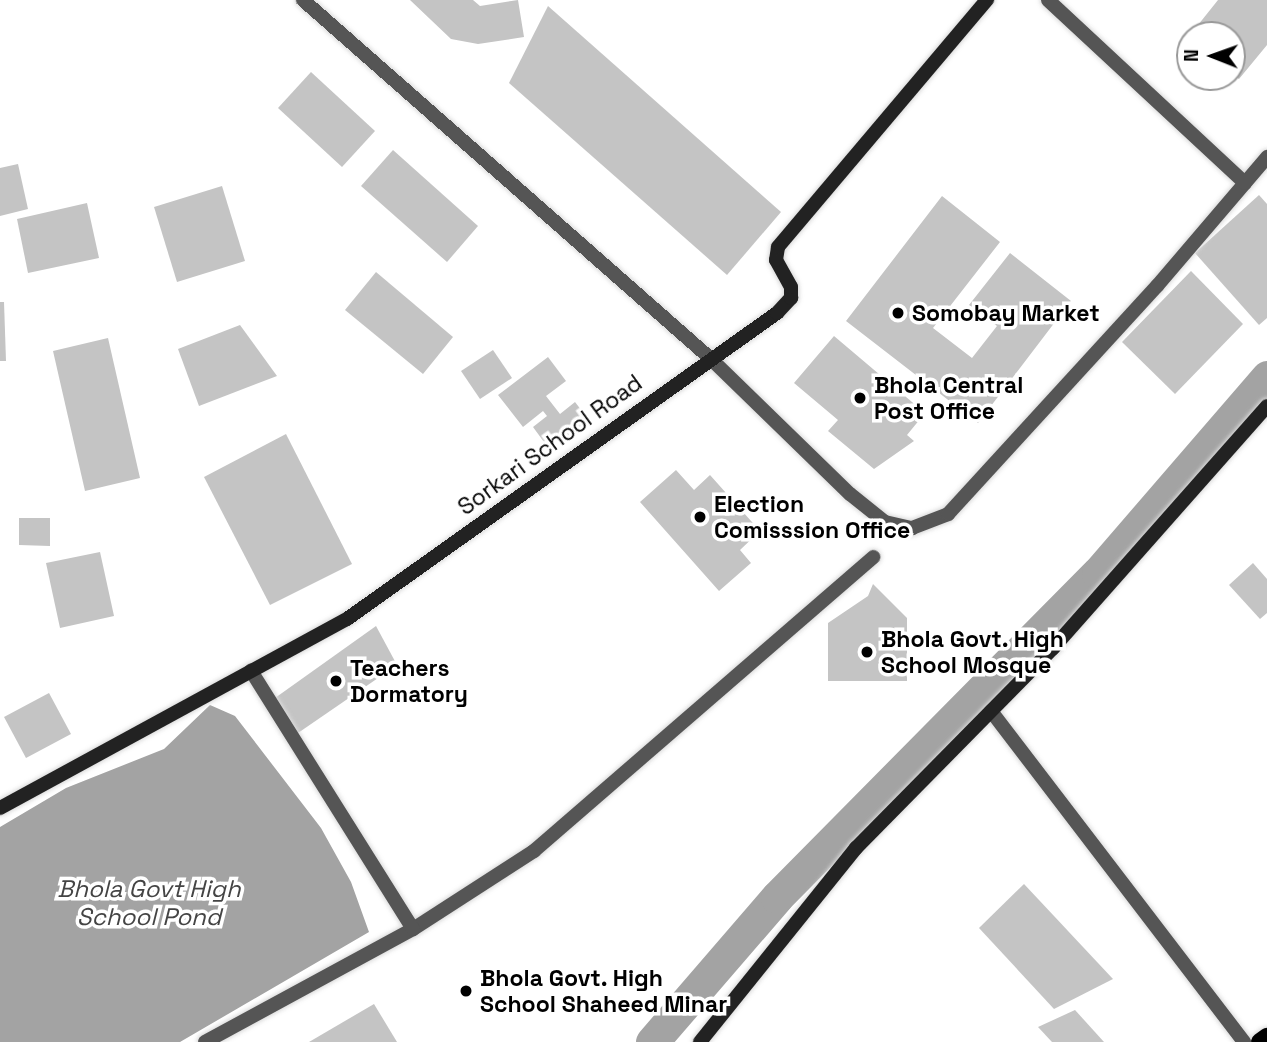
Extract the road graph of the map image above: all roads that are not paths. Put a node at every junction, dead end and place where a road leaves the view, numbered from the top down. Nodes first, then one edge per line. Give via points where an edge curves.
1 (303, 0) edge
2 (987, 0) edge
3 (1048, 0) edge
4 (1267, 157) edge
5 (1245, 183) junction
6 (710, 358) junction
7 (1267, 406) edge
8 (874, 557) dead end
9 (251, 671) junction
10 (991, 711) junction
11 (0, 808) edge
12 (413, 929) junction
13 (1267, 1037) edge
14 (205, 1042) edge
15 (700, 1042) edge
16 (1244, 1042) edge
17 (1260, 1042) edge

1 - 6 street
2 - 6 street, Sorkari School Road via 778,247 776,260 792,298
3 - 5 street
4 - 5 street
5 - 6 street via 948,514 912,528 885,522 850,494
6 - 9 street, Sorkari School Road via 347,619
7 - 10 street via 1062,638
8 - 12 street via 534,851
9 - 11 street, Sorkari School Road
9 - 12 street
10 - 15 street via 856,848
10 - 16 street
12 - 14 street
13 - 17 main road

